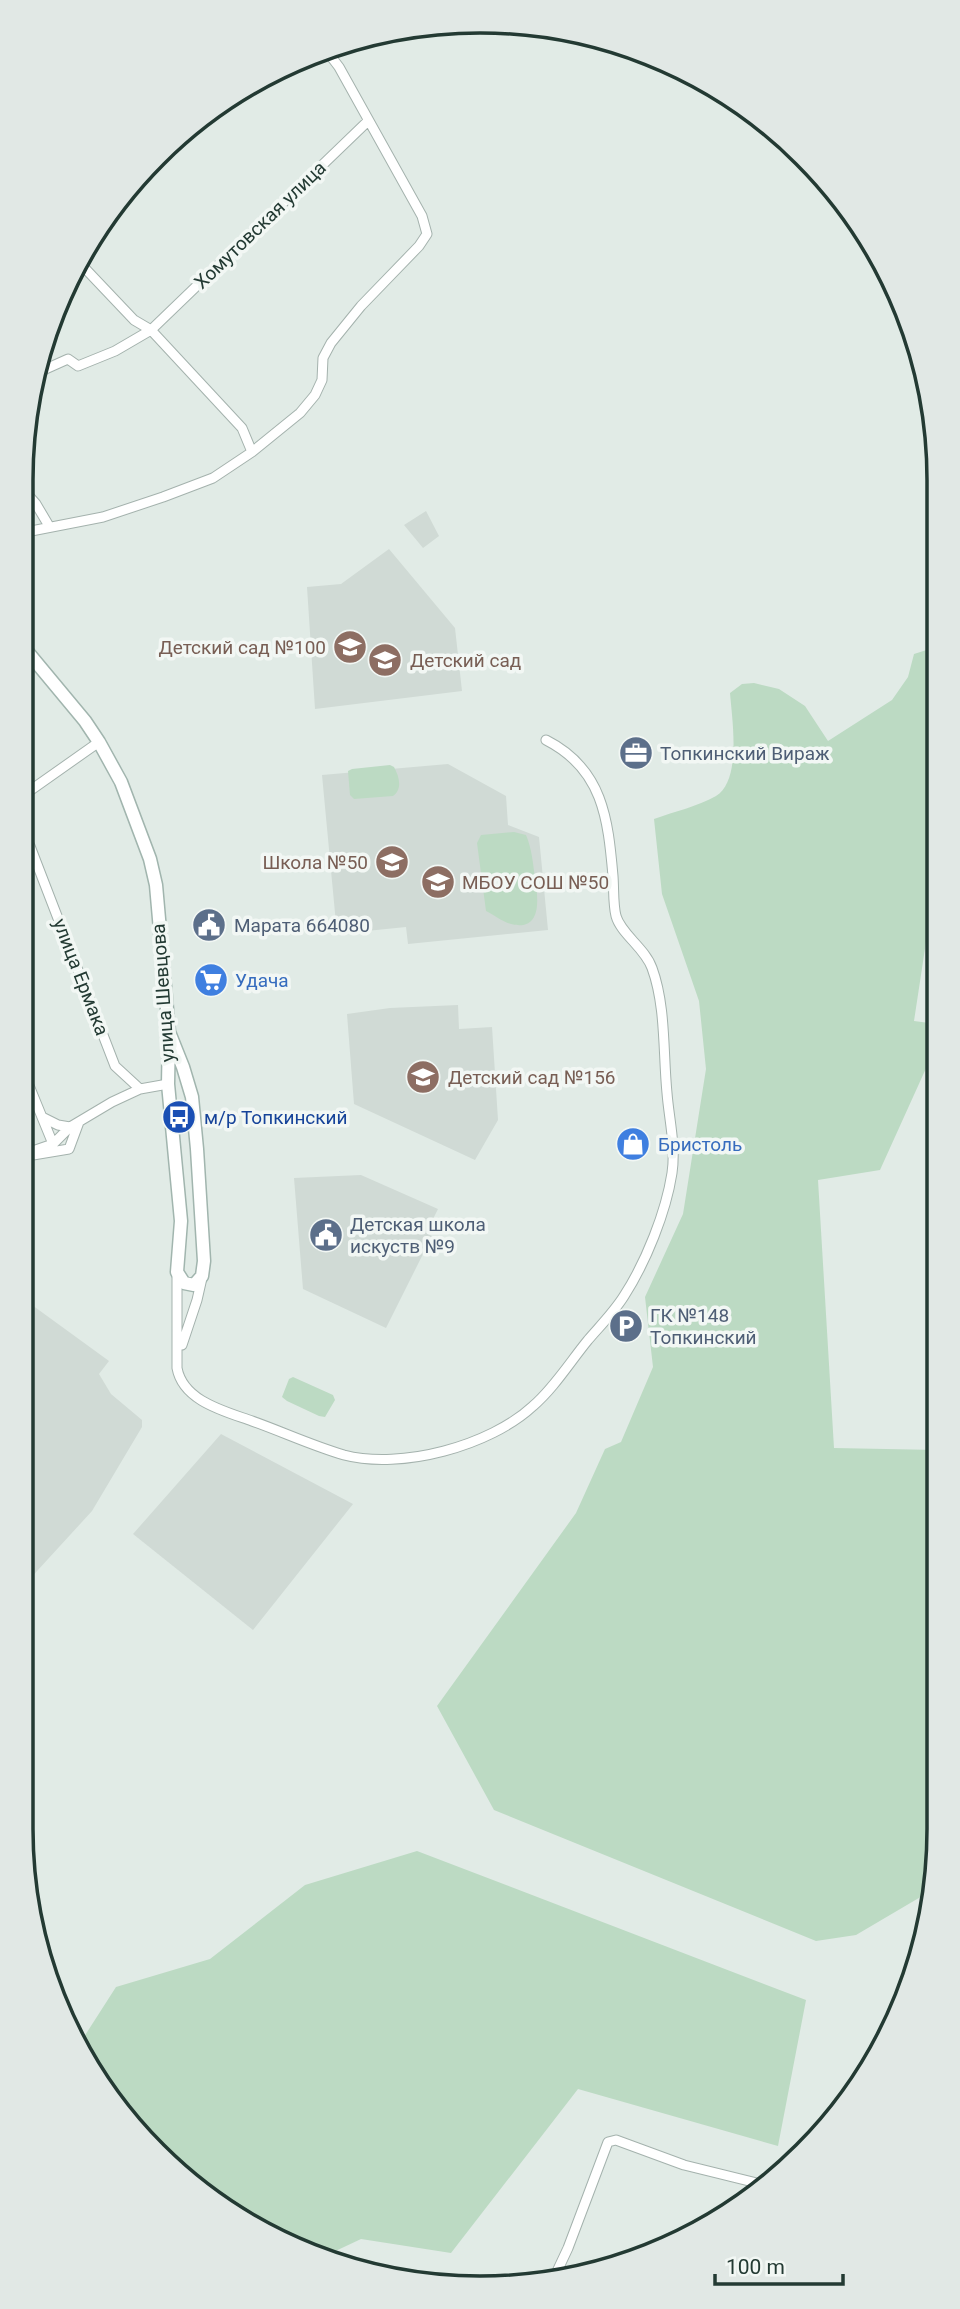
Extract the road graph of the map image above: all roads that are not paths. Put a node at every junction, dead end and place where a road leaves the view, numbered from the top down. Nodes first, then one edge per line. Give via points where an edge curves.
1 (332, 58) edge
2 (368, 121) junction
3 (86, 269) edge
4 (151, 330) junction
5 (47, 368) edge
6 (252, 452) junction
7 (33, 501) edge
8 (49, 526) junction
9 (33, 530) edge
10 (33, 658) edge
11 (546, 740) dead end
12 (99, 742) junction
13 (33, 789) edge
14 (33, 854) edge
15 (169, 1032) junction
16 (168, 1084) junction
17 (139, 1089) junction
18 (33, 1095) edge
19 (42, 1117) junction
20 (75, 1125) junction
21 (53, 1144) junction
22 (33, 1152) edge
23 (33, 1154) edge
24 (177, 1272) junction
25 (202, 1276) junction
26 (179, 1353) junction
27 (753, 2182) edge
28 (558, 2268) edge

1 - 2 street
2 - 4 street, Хомутовская улица
2 - 6 street via 422,216 427,234 331,343 315,395
3 - 4 street via 134,320
4 - 5 street, Хомутовская улица via 78,366 68,359
4 - 6 street via 242,428
6 - 8 street via 213,478 163,497 103,517
7 - 8 street
8 - 9 street
10 - 12 main road, улица Шевцова
11 - 26 street, улица Шевцова via 582,766 603,805 617,918 652,967 661,1015 673,1172 660,1219 623,1298 533,1406 472,1443 422,1457 346,1455 213,1405 186,1389 180,1380
12 - 13 street
12 - 15 main road, улица Шевцова via 121,782 150,859
14 - 17 street, улица Ермака via 116,1066
15 - 16 main road, улица Шевцова
15 - 25 main road via 192,1097
16 - 17 street
16 - 24 main road, улица Шевцова via 181,1221
17 - 20 street
18 - 19 street
19 - 20 street via 58,1125
19 - 21 street
20 - 21 street
20 - 23 street via 68,1149
21 - 22 street
24 - 25 main road via 188,1285
24 - 26 street, улица Шевцова
25 - 26 street
27 - 28 street via 684,2165 616,2140 608,2142

